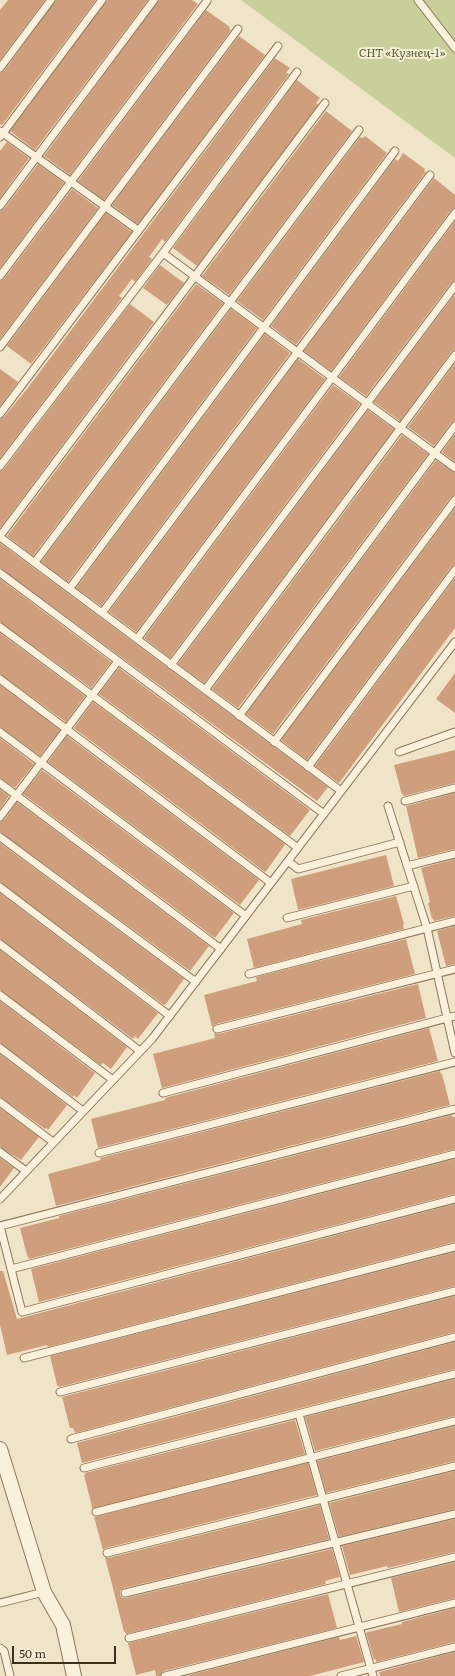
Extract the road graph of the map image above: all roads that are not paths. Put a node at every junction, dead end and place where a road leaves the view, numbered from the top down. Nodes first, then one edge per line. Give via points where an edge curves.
1 (51, 0) edge
2 (102, 0) edge
3 (154, 0) edge
4 (207, 1) dead end
5 (419, 1) edge
6 (238, 29) dead end
7 (278, 46) dead end
8 (455, 48) edge
9 (0, 68) edge
10 (297, 72) dead end
11 (325, 103) dead end
12 (359, 130) dead end
13 (1, 133) edge
14 (395, 151) dead end
15 (37, 157) junction
16 (430, 175) dead end
17 (71, 181) junction
18 (0, 206) edge
19 (106, 206) junction
20 (455, 213) edge
21 (138, 230) junction
22 (163, 254) junction
23 (0, 276) edge
24 (194, 276) junction
25 (455, 286) edge
26 (229, 303) junction
27 (264, 328) junction
28 (0, 347) edge
29 (297, 352) junction
30 (455, 355) edge
31 (332, 378) junction
32 (367, 404) junction
33 (0, 414) edge
34 (455, 426) edge
35 (400, 428) junction
36 (435, 453) junction
37 (0, 466) edge
38 (455, 468) edge
39 (455, 500) edge
40 (0, 536) edge
41 (35, 562) junction
42 (455, 570) edge
43 (0, 573) edge
44 (70, 588) junction
45 (102, 613) junction
46 (0, 627) edge
47 (137, 639) junction
48 (455, 642) edge
49 (118, 661) junction
50 (171, 665) junction
51 (0, 679) edge
52 (205, 690) junction
53 (92, 695) junction
54 (239, 716) junction
55 (67, 728) junction
56 (0, 732) edge
57 (455, 732) edge
58 (274, 742) junction
59 (399, 752) dead end
60 (41, 762) junction
61 (308, 767) junction
62 (0, 783) edge
63 (455, 788) edge
64 (341, 791) junction
65 (17, 795) junction
66 (405, 801) dead end
67 (388, 806) dead end
68 (324, 814) junction
69 (0, 817) edge
70 (0, 837) edge
71 (400, 842) junction
72 (298, 848) junction
73 (455, 854) edge
74 (288, 861) junction
75 (407, 866) junction
76 (272, 882) junction
77 (414, 886) junction
78 (0, 887) edge
79 (246, 916) junction
80 (287, 918) dead end
81 (455, 921) edge
82 (427, 928) junction
83 (0, 944) edge
84 (221, 949) junction
85 (455, 969) edge
86 (437, 973) junction
87 (249, 974) dead end
88 (196, 982) junction
89 (0, 995) edge
90 (170, 1016) junction
91 (455, 1016) edge
92 (446, 1018) junction
93 (217, 1029) dead end
94 (0, 1048) edge
95 (140, 1051) junction
96 (455, 1053) edge
97 (455, 1062) edge
98 (113, 1080) junction
99 (163, 1093) dead end
100 (0, 1102) edge
101 (455, 1109) edge
102 (83, 1111) junction
103 (53, 1142) junction
104 (0, 1152) edge
105 (98, 1153) dead end
106 (455, 1154) edge
107 (26, 1171) junction
108 (0, 1199) edge
109 (455, 1199) edge
110 (0, 1226) edge
111 (455, 1247) edge
112 (11, 1269) junction
113 (455, 1291) edge
114 (455, 1337) edge
115 (24, 1358) dead end
116 (455, 1374) edge
117 (60, 1392) dead end
118 (299, 1414) junction
119 (455, 1421) edge
120 (71, 1439) dead end
121 (0, 1449) edge
122 (312, 1458) junction
123 (455, 1466) edge
124 (84, 1468) dead end
125 (324, 1499) junction
126 (96, 1512) dead end
127 (455, 1514) edge
128 (336, 1544) junction
129 (107, 1553) dead end
130 (455, 1557) edge
131 (348, 1585) junction
132 (44, 1592) junction
133 (125, 1593) dead end
134 (0, 1603) edge
135 (455, 1603) edge
136 (359, 1628) junction
137 (129, 1638) dead end
138 (455, 1647) edge
139 (0, 1648) edge
140 (372, 1672) edge
141 (10, 1676) edge
142 (74, 1676) edge
143 (165, 1676) edge
144 (341, 1676) edge

1 - 9 lane
2 - 13 lane
3 - 15 lane
4 - 17 lane
5 - 8 lane
6 - 19 lane
7 - 21 lane
10 - 22 lane
11 - 24 lane
12 - 26 lane
13 - 15 lane
14 - 27 lane
15 - 17 lane
15 - 18 lane
16 - 29 lane
17 - 19 lane
17 - 23 lane
19 - 21 lane
19 - 28 lane
20 - 31 lane
21 - 33 lane
22 - 24 lane
22 - 37 lane
24 - 26 lane
24 - 40 lane
25 - 32 lane
26 - 27 lane
26 - 41 lane
27 - 29 lane
27 - 44 lane
29 - 31 lane
29 - 45 lane
30 - 35 lane
31 - 32 lane
31 - 47 lane
32 - 35 lane
32 - 50 lane
34 - 36 lane
35 - 36 lane
35 - 52 lane
36 - 38 lane
36 - 54 lane
39 - 58 lane
40 - 41 lane
41 - 44 lane
42 - 61 lane
43 - 49 lane
44 - 45 lane
45 - 47 lane
46 - 53 lane
47 - 50 lane
48 - 64 lane
49 - 53 lane
49 - 68 lane
50 - 52 lane
51 - 55 lane
52 - 54 lane
53 - 55 lane
53 - 72 lane
54 - 58 lane
55 - 60 lane
55 - 76 lane
56 - 60 lane
57 - 59 lane
58 - 61 lane
60 - 65 lane
60 - 79 lane
61 - 64 lane
62 - 65 lane
63 - 66 lane
64 - 68 lane
65 - 69 lane
65 - 84 lane
67 - 71 lane
68 - 72 lane
70 - 88 lane
71 - 74 lane via 298,869
71 - 75 lane
72 - 74 lane
73 - 75 lane
74 - 76 lane
75 - 77 lane
76 - 79 lane
77 - 80 lane
77 - 82 lane
78 - 90 lane
79 - 84 lane
81 - 82 lane
82 - 86 lane
82 - 87 lane
83 - 95 lane
84 - 88 lane
85 - 86 lane
86 - 92 lane
86 - 93 lane
88 - 90 lane
89 - 98 lane
90 - 95 lane
91 - 92 lane
92 - 96 lane
92 - 99 lane
94 - 102 lane
95 - 98 lane
97 - 105 lane
98 - 102 lane
100 - 103 lane
101 - 110 lane
102 - 103 lane
103 - 107 lane
104 - 107 lane
106 - 112 lane
107 - 108 lane
109 - 112 lane via 22,1312
110 - 112 lane
111 - 115 lane
113 - 117 lane
114 - 120 lane
116 - 118 lane
118 - 122 lane
118 - 124 lane
119 - 122 lane
121 - 132 street
122 - 125 lane
122 - 126 lane
123 - 125 lane
125 - 128 lane
125 - 129 lane
127 - 128 lane
128 - 131 lane
128 - 133 lane
130 - 131 lane
131 - 136 lane
131 - 137 lane
132 - 134 lane
132 - 142 street via 63,1626
135 - 136 lane
136 - 140 lane
136 - 143 lane
138 - 140 lane
139 - 141 lane via 4,1651
140 - 144 lane

